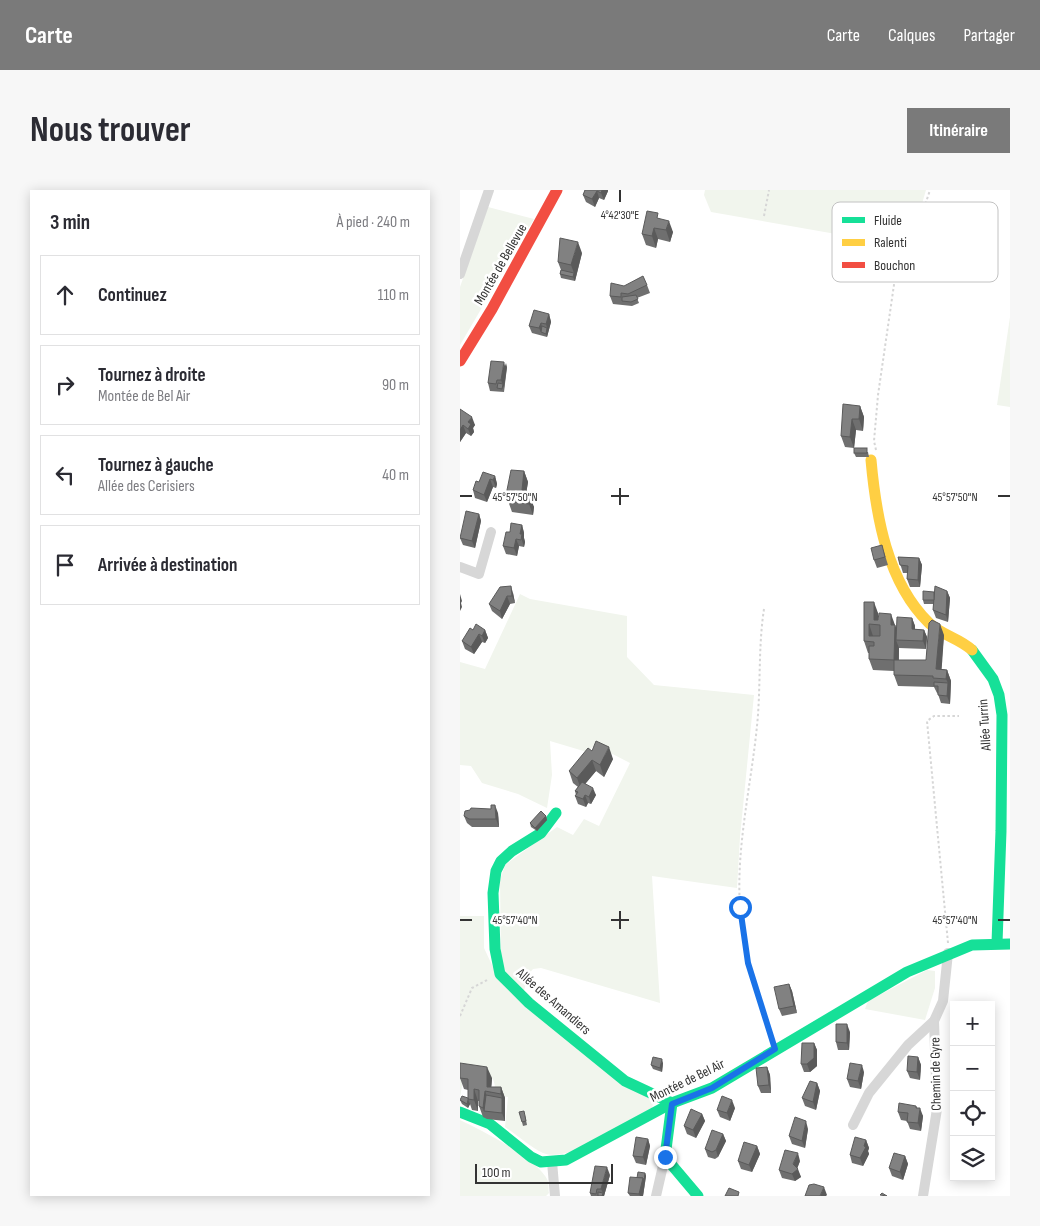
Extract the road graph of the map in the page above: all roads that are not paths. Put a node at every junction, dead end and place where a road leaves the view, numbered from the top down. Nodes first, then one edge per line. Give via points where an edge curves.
1 (489, 190) edge
2 (557, 190) edge
3 (460, 274) edge
4 (460, 361) edge
5 (874, 459) road end
6 (491, 532) dead end
7 (460, 567) edge
8 (556, 813) dead end
9 (997, 943) junction
10 (1010, 944) edge
11 (948, 953) junction
12 (934, 1021) junction
13 (672, 1104) junction
14 (460, 1112) edge
15 (853, 1125) dead end
16 (665, 1157) junction
17 (552, 1162) junction
18 (554, 1196) edge
19 (656, 1196) edge
20 (698, 1196) edge
21 (923, 1196) edge

1 - 3 street
2 - 4 street, Montée de Bellevue
5 - 9 street, Allée Turrin via 873,496 889,554 910,603 931,625 969,645 985,665 996,687 1002,732
6 - 7 street via 479,574
8 - 13 street, Allée des Amandiers via 531,841 501,861 496,871 493,893 495,949 500,974 529,1003 625,1081
9 - 10 street, Montée de Bel Air
9 - 11 street, Montée de Bel Air via 972,945
11 - 12 street, Chemin de Gyre via 943,1001
11 - 13 street, Montée de Bel Air via 908,972 712,1088
12 - 15 street via 908,1045 869,1093
12 - 21 street, Chemin de Gyre via 937,1109
13 - 16 street
13 - 17 street, Montée de Bel Air via 566,1160
14 - 17 street via 490,1124 541,1162
16 - 19 street
16 - 20 street
17 - 18 street

